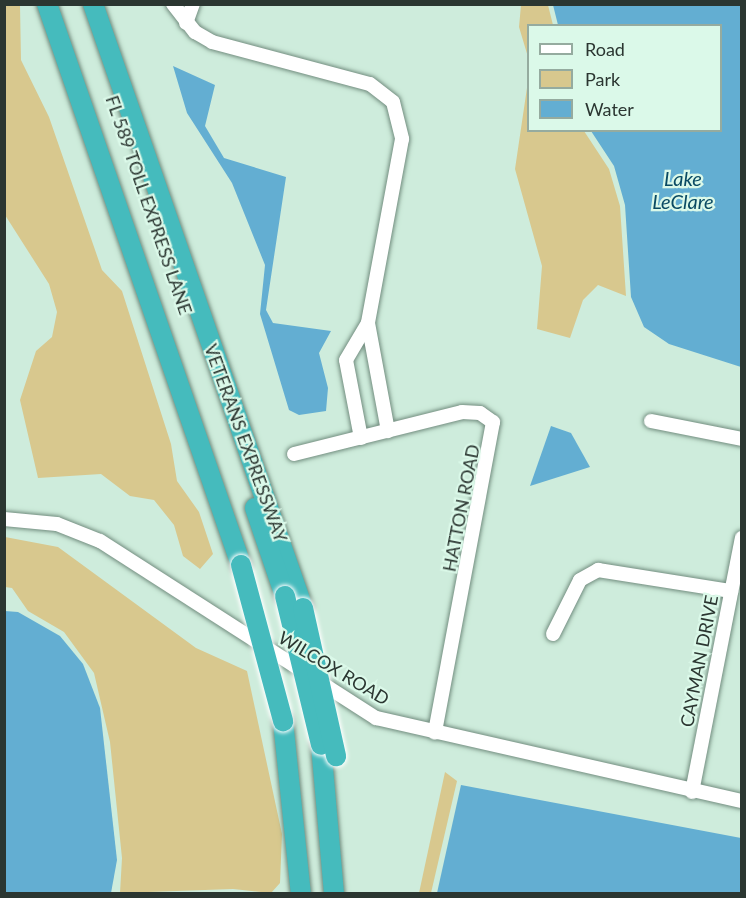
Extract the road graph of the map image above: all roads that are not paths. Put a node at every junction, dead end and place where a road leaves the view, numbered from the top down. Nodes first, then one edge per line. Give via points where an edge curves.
1 (47, 4) edge
2 (80, 4) edge
3 (93, 4) edge
4 (172, 4) edge
5 (193, 4) edge
6 (186, 23) junction
7 (368, 322) junction
8 (376, 379) junction
9 (350, 383) junction
10 (651, 421) dead end
11 (388, 431) junction
12 (361, 438) junction
13 (741, 440) edge
14 (294, 454) dead end
15 (4, 519) edge
16 (741, 538) edge
17 (731, 591) junction
18 (553, 634) dead end
19 (435, 733) junction
20 (328, 751) junction
21 (692, 792) junction
22 (741, 801) edge
23 (302, 894) edge
24 (334, 894) edge
25 (347, 894) edge

1 - 23 highway, bridge via 241,565 283,720
2 - 20 highway, FL 589 TOLL EXPRESS LANE, bridge via 285,596
3 - 20 highway, VETERANS EXPRESSWAY, bridge via 303,608
4 - 6 street
5 - 6 street
6 - 7 street via 221,46 370,84 393,102 402,139
7 - 8 street
7 - 9 street via 347,354
8 - 9 street
8 - 11 street
9 - 12 street
10 - 13 street
11 - 12 street, HATTON ROAD
11 - 19 street, HATTON ROAD via 472,412 487,416 495,432
12 - 14 street, HATTON ROAD
15 - 19 street, WILCOX ROAD via 57,524 100,541 376,718
16 - 17 street, CAYMAN DRIVE
17 - 18 street via 598,570 580,580
17 - 21 street, CAYMAN DRIVE
19 - 21 street, WILCOX ROAD
20 - 24 highway, FL 589 TOLL EXPRESS LANE
20 - 25 highway, VETERANS EXPRESSWAY
21 - 22 street, WILCOX ROAD

